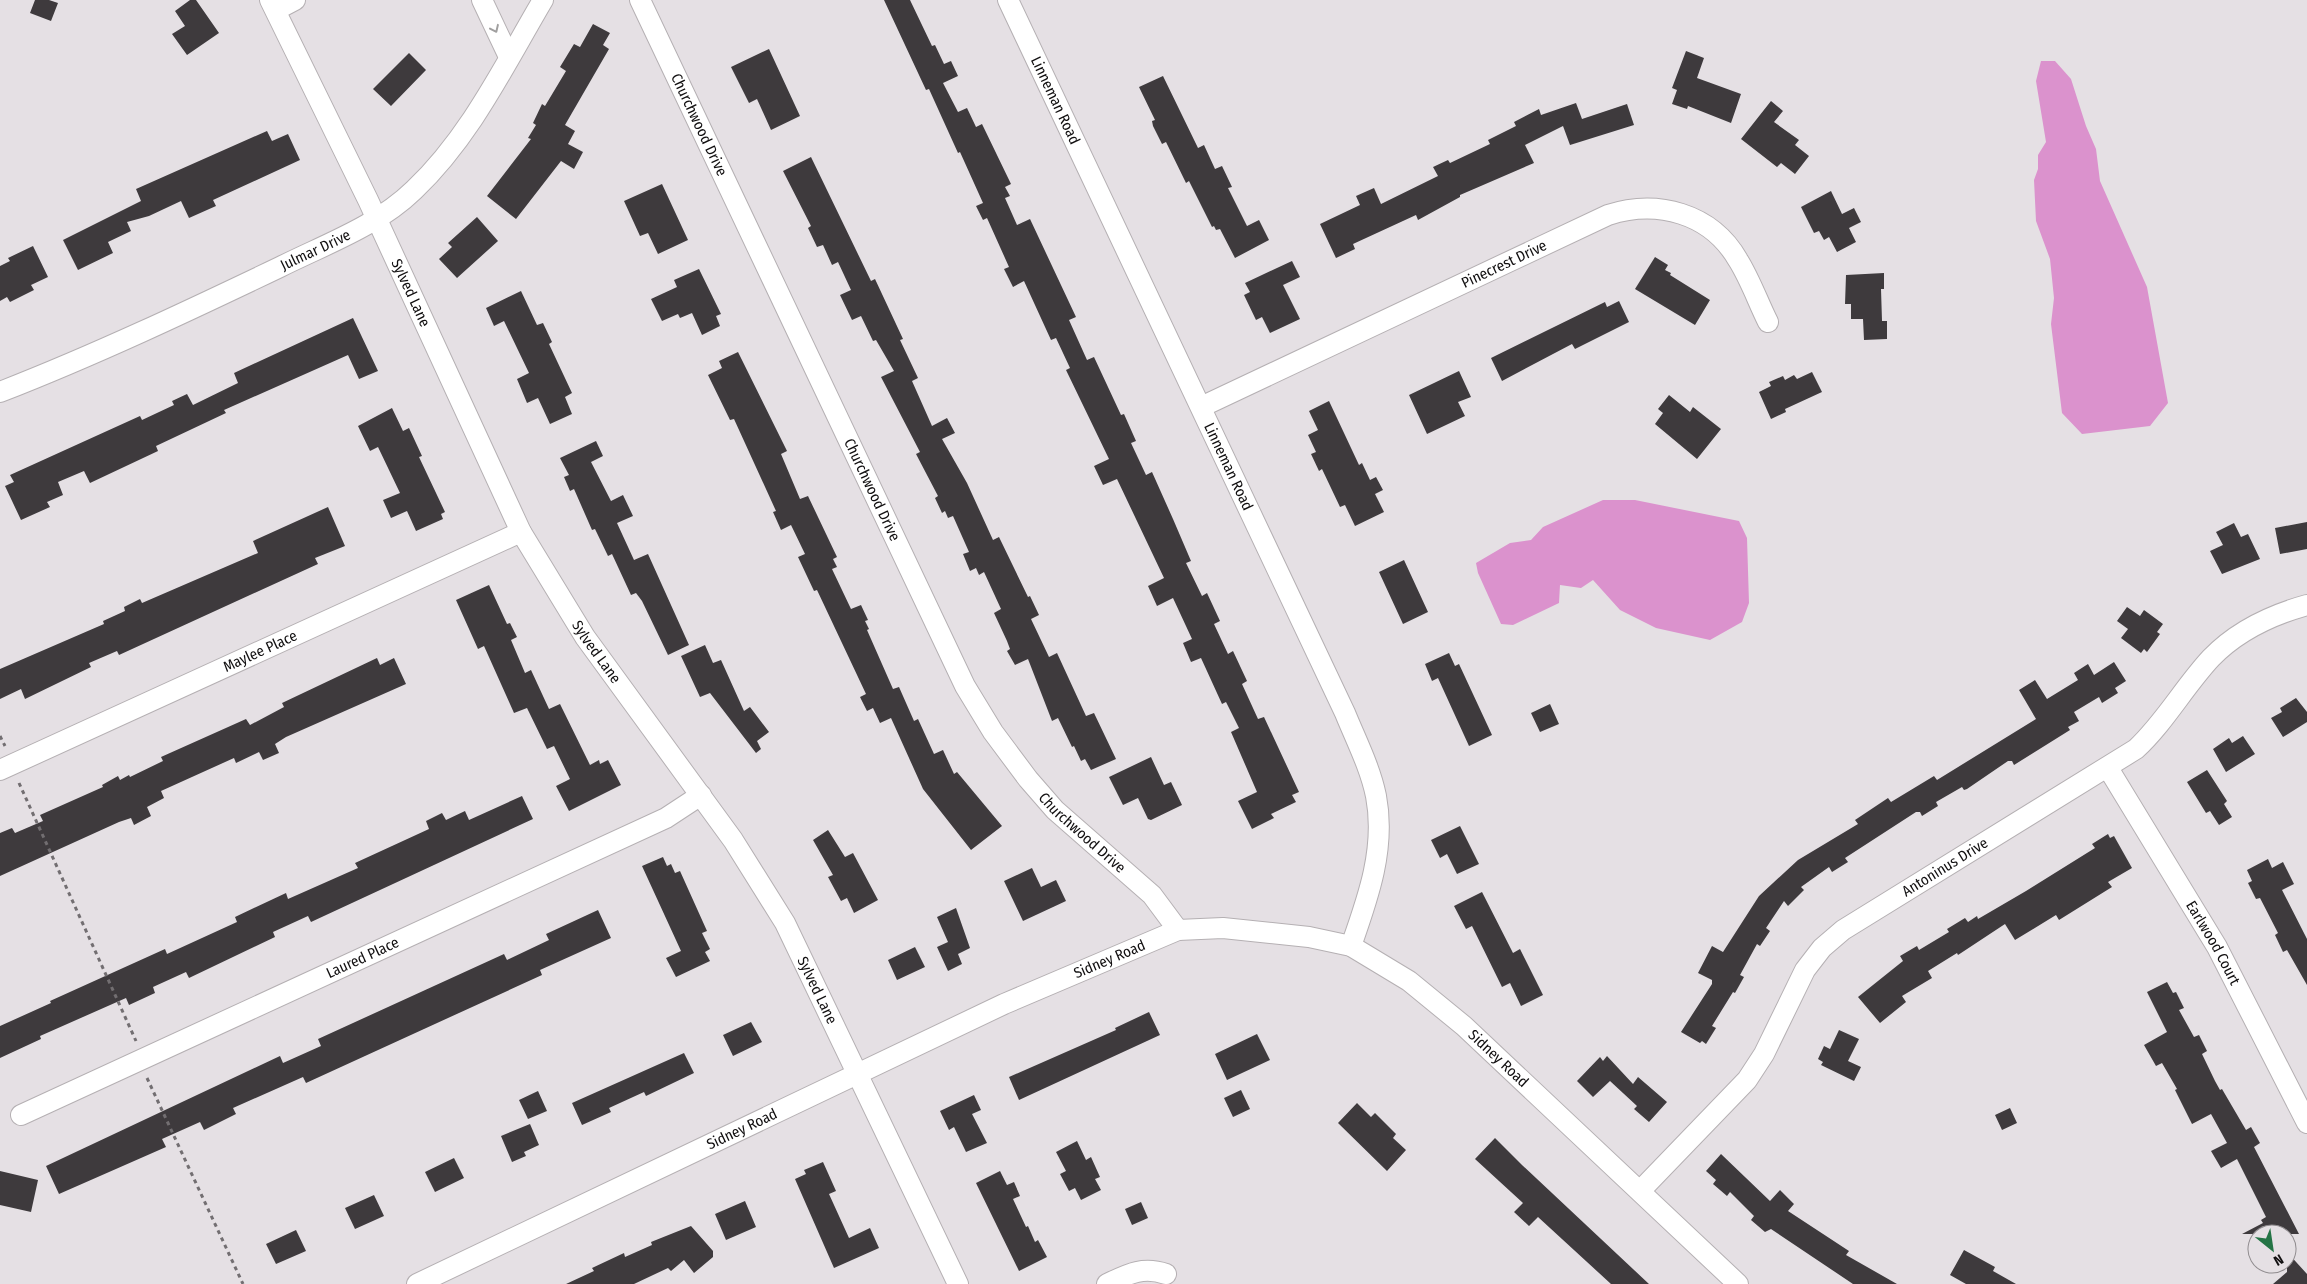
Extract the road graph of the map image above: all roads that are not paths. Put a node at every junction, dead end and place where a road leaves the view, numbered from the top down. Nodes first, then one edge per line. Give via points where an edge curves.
1 (295, 0) edge
2 (482, 0) edge
3 (543, 0) edge
4 (640, 0) edge
5 (1008, 0) edge
6 (273, 5) edge
7 (509, 57) junction
8 (376, 220) junction
9 (1768, 322) dead end
10 (0, 392) edge
11 (1201, 407) junction
12 (521, 532) junction
13 (2307, 605) edge
14 (6, 767) edge
15 (2108, 768) junction
16 (702, 795) junction
17 (1178, 930) junction
18 (1351, 946) junction
19 (858, 1074) junction
20 (21, 1115) dead end
21 (2307, 1123) edge
22 (1640, 1191) junction
23 (1166, 1274) dead end
24 (417, 1284) edge
25 (958, 1284) edge
26 (1107, 1284) edge
27 (1738, 1284) edge

1 - 6 street
2 -> 7 street
3 - 7 street, Julmar Drive
4 - 17 street, Churchwood Drive via 965,686 993,732 1055,810 1152,895
5 - 11 street, Linneman Road
6 - 8 street, Sylved Lane
7 - 8 street, Julmar Drive via 455,146 414,190
8 - 10 street, Julmar Drive via 185,312
8 - 12 street, Sylved Lane
9 - 11 street, Pinecrest Drive via 1738,260 1725,241 1688,215 1642,207 1608,215
11 - 18 street, Linneman Road via 1345,713 1371,778 1379,826 1377,857 1370,894
12 - 14 street, Maylee Place
12 - 16 street, Sylved Lane via 585,636
13 - 15 street, Antoninus Drive via 2281,612 2234,638 2211,658 2155,731
15 - 21 street, Earlwood Court via 2217,946
15 - 22 street, Antoninus Drive via 1842,930 1822,948 1805,970 1764,1054 1747,1080
16 - 19 street, Sylved Lane via 759,878 785,923
16 - 20 street, Laured Place via 666,818
17 - 18 street, Sidney Road via 1223,928
17 - 19 street, Sidney Road via 978,1016
18 - 22 street, Sidney Road via 1409,981 1464,1026
19 - 24 street, Sidney Road
19 - 25 street, Sylved Lane
22 - 27 street, Sidney Road
23 - 26 street via 1142,1269

